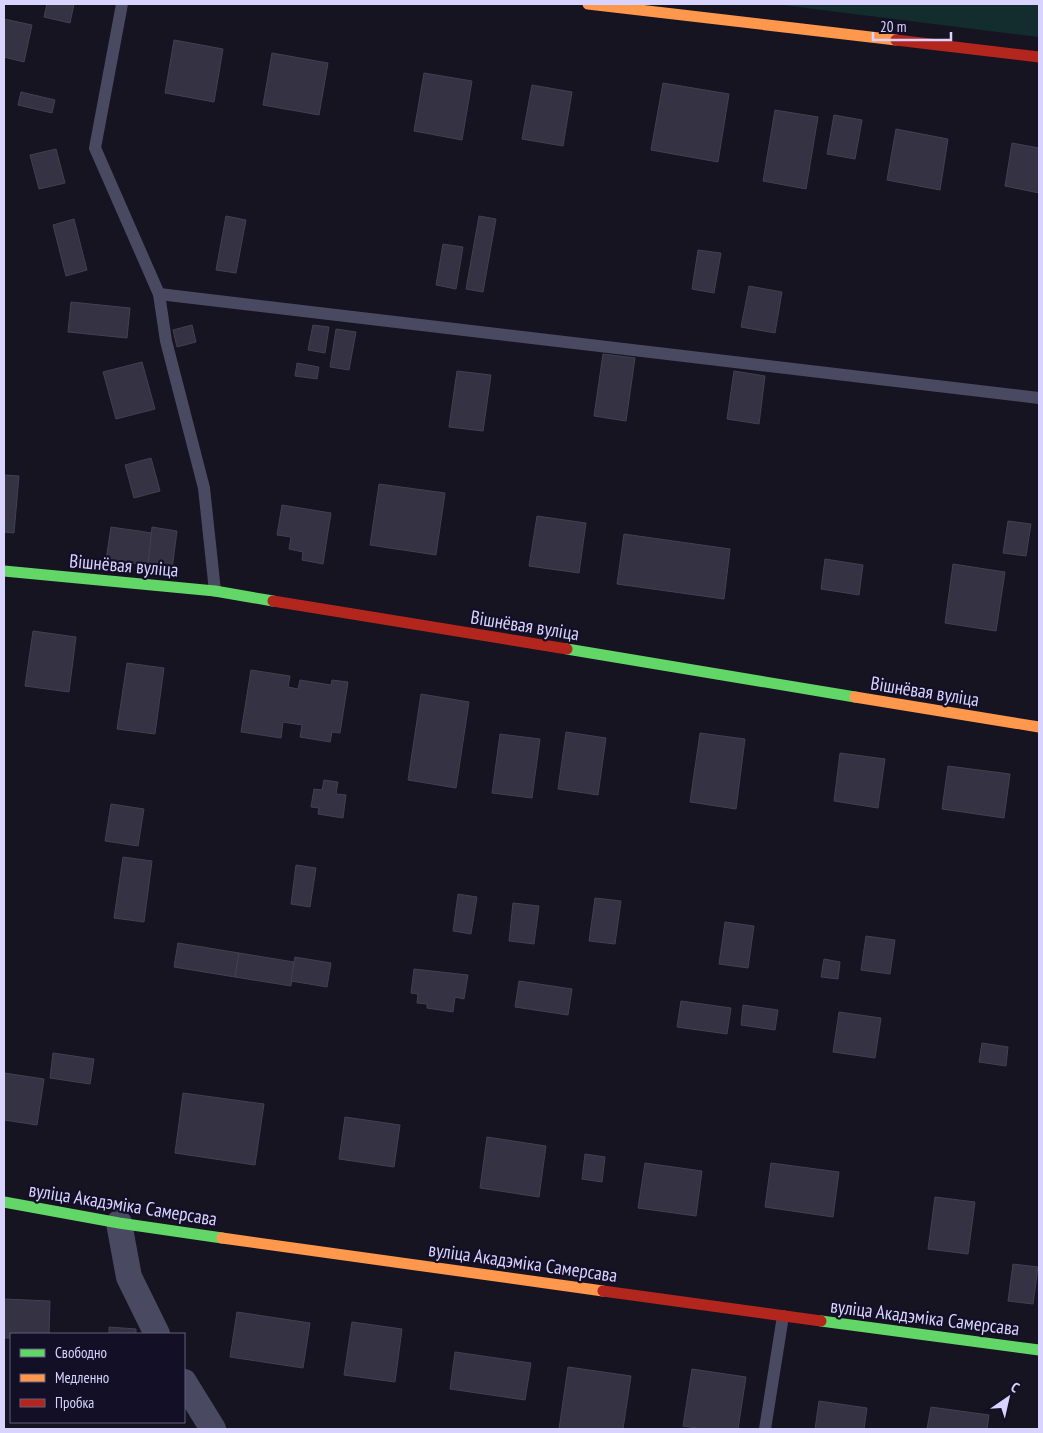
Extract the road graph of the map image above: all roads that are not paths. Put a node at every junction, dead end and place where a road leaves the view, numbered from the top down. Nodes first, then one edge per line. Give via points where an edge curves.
1 (122, 4) edge
2 (588, 4) edge
3 (1039, 57) edge
4 (159, 294) junction
5 (1039, 398) edge
6 (4, 572) edge
7 (215, 591) junction
8 (1039, 727) edge
9 (4, 1202) edge
10 (119, 1223) junction
11 (783, 1316) junction
12 (157, 1333) edge
13 (1039, 1350) edge
14 (185, 1384) edge
15 (213, 1429) edge
16 (765, 1429) edge

1 - 4 lane via 96,148
2 - 3 street
4 - 5 lane
4 - 7 lane via 166,341 204,488
6 - 7 street, Вішнёвая вуліца
7 - 8 street, Вішнёвая вуліца
9 - 10 street, вуліца Акадэміка Самерсава
10 - 11 street, вуліца Акадэміка Самерсава
10 - 12 street via 129,1277
11 - 13 street, вуліца Акадэміка Самерсава
11 - 16 lane
14 - 15 street

